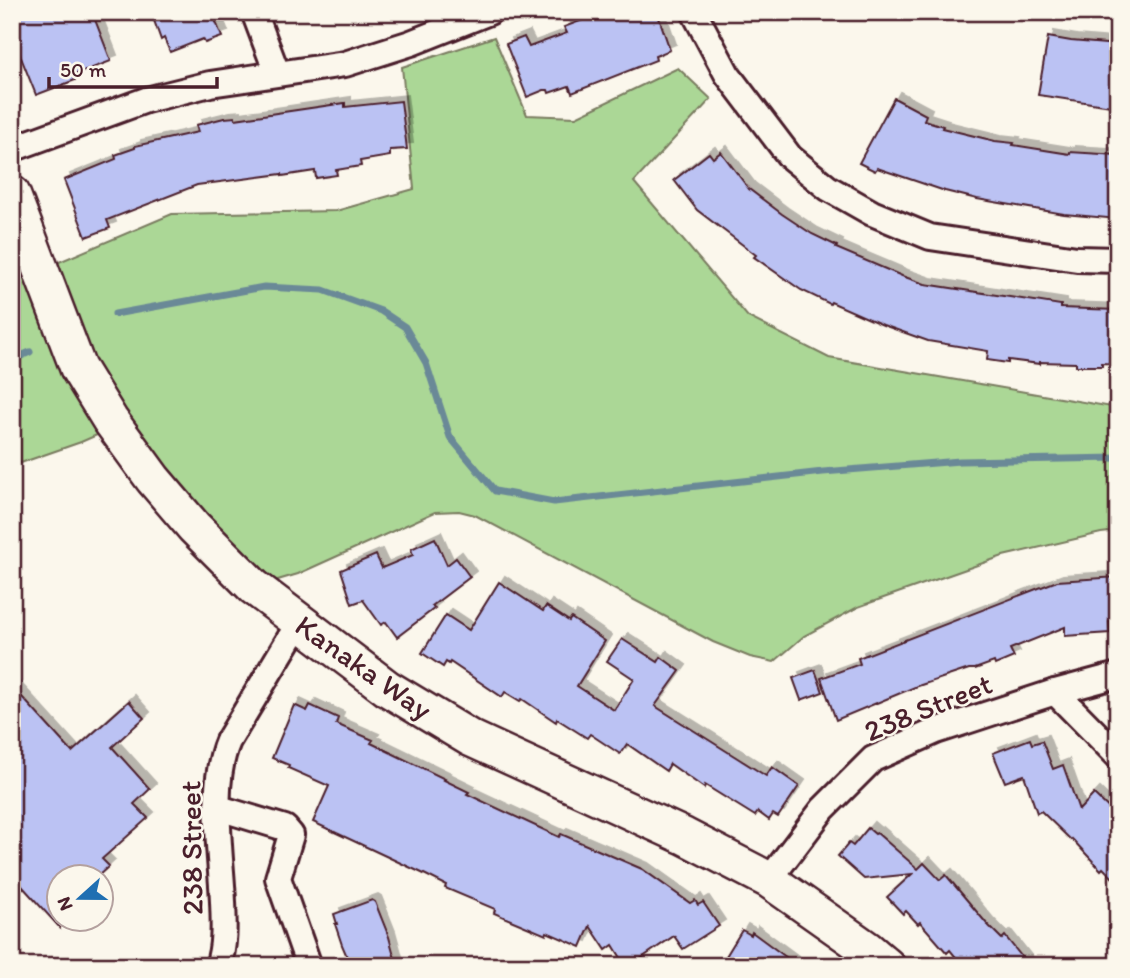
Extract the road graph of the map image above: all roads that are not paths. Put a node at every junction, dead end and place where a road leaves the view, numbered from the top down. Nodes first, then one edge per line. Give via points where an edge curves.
1 (254, 12) edge
2 (489, 12) edge
3 (694, 12) edge
4 (276, 73) junction
5 (12, 149) edge
6 (12, 194) edge
7 (1118, 260) edge
8 (299, 623) junction
9 (1118, 675) edge
10 (1055, 692) junction
11 (1118, 756) edge
12 (219, 808) junction
13 (769, 880) junction
14 (218, 966) edge
15 (309, 966) edge
16 (887, 966) edge

1 - 4 street
2 - 4 street via 345,64
3 - 7 street via 727,74 790,157 828,188 930,237 1077,259
4 - 5 street via 146,100
6 - 8 main road, Kanaka Way via 78,368 115,427 194,527 254,587
8 - 12 street, 238 Street via 228,741 218,774
8 - 13 main road, Kanaka Way via 387,688 470,738
9 - 10 street, 238 Street
10 - 11 street
10 - 13 street, 238 Street via 936,731 873,759 823,808
12 - 14 street, 238 Street via 225,927
12 - 15 street via 285,828 292,835 278,878
13 - 16 main road, Kanaka Way

